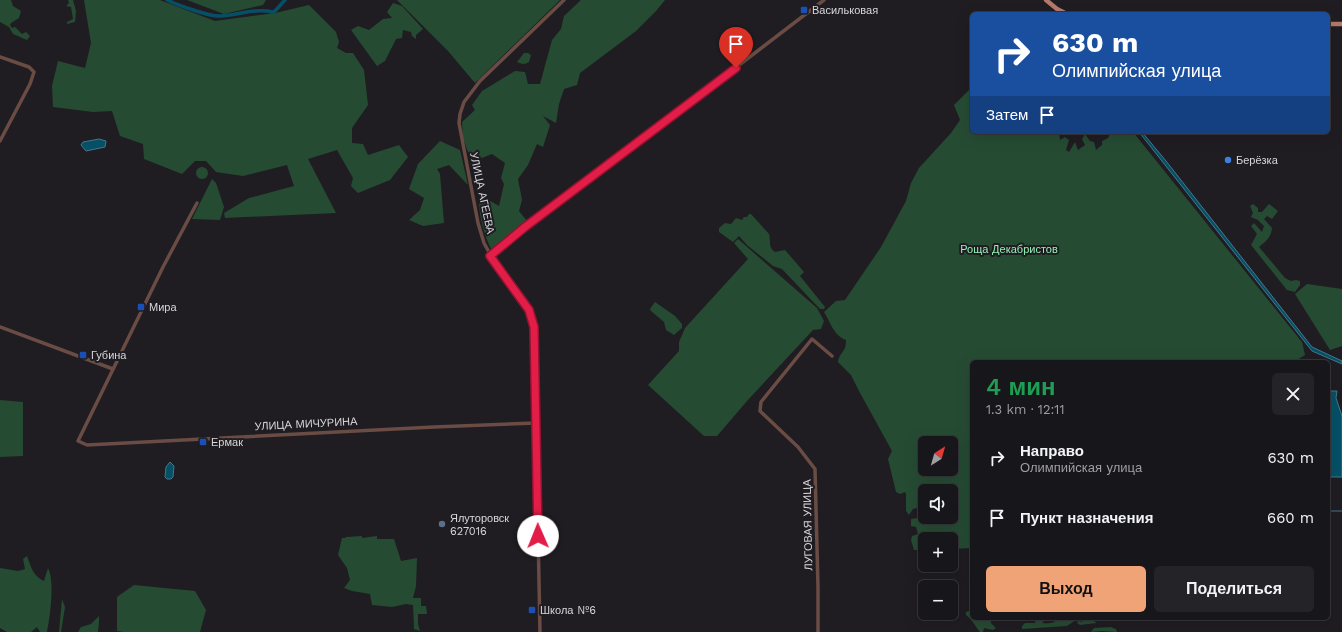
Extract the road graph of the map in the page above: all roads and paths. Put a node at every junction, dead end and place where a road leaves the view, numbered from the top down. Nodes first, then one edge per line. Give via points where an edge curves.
1 (564, 0) edge
2 (824, 0) edge
3 (1046, 0) edge
4 (1063, 12) edge
5 (1330, 24) edge
6 (1342, 24) edge
7 (0, 56) edge
8 (0, 141) edge
9 (197, 203) dead end
10 (490, 256) junction
11 (0, 327) edge
12 (832, 356) dead end
13 (113, 369) junction
14 (536, 424) junction
15 (540, 632) edge
16 (818, 632) edge

1 - 10 street, УЛИЦА АГЕЕВА via 480,81 464,102 460,114 460,134 478,223
2 - 10 street
3 - 4 main road
5 - 6 main road
7 - 8 street via 29,67 34,72
9 - 13 street
10 - 14 street, УЛИЦА АГЕЕВА via 529,310 532,319 535,341
11 - 13 street
12 - 16 street, ЛУГОВАЯ УЛИЦА via 812,339 761,402 760,411 798,448 815,470
13 - 14 street, УЛИЦА МИЧУРИНА via 78,441 87,444
14 - 15 street, УЛИЦА АГЕЕВА

